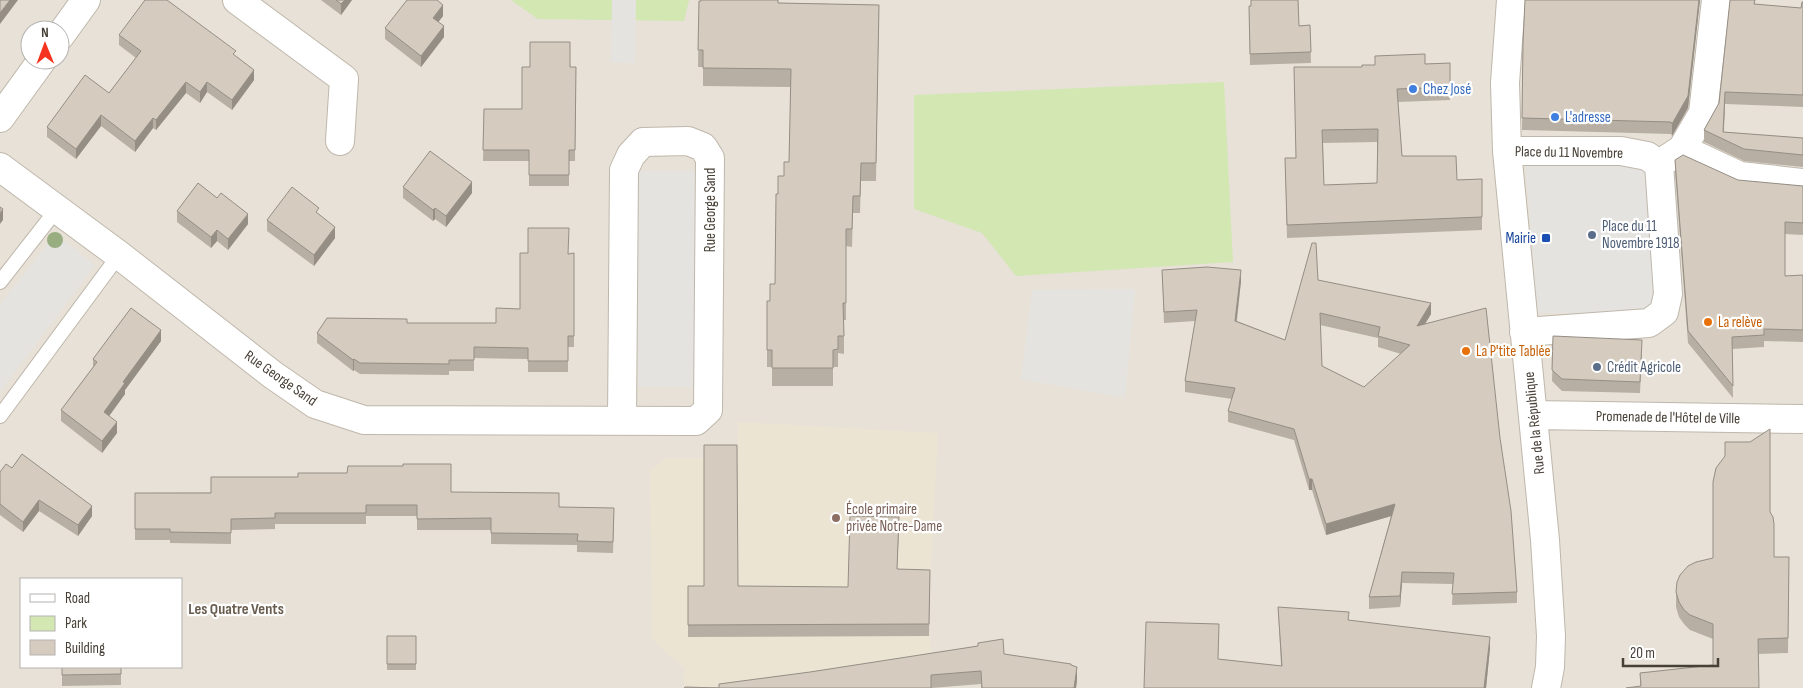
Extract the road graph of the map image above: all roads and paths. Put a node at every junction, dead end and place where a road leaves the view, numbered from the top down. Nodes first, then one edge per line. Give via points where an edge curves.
1 (86, 0) edge
2 (237, 0) edge
3 (1511, 0) edge
4 (1716, 0) edge
5 (70, 22) edge
6 (35, 70) edge
7 (0, 118) edge
8 (340, 141) dead end
9 (1682, 149) junction
10 (1507, 151) junction
11 (1659, 164) junction
12 (0, 167) edge
13 (1803, 183) edge
14 (57, 209) junction
15 (120, 255) junction
16 (0, 282) edge
17 (1524, 332) junction
18 (1533, 415) junction
19 (0, 416) edge
20 (1803, 419) edge
21 (622, 420) junction
22 (1546, 688) edge

1 - 5 street
2 - 8 street via 344,79
3 - 10 street, Rue de la République via 1505,83
4 - 9 street via 1703,113
6 - 7 street
9 - 11 street
9 - 13 street via 1740,176
10 - 11 street, Place du 11 Novembre via 1621,151 1647,156
10 - 17 street, Rue de la République
11 - 17 street via 1668,294 1664,312 1649,323
12 - 14 street, Rue George Sand
14 - 15 street, Rue George Sand
14 - 16 lane
15 - 19 lane
15 - 21 street, Rue George Sand via 308,399 364,420
17 - 18 street, Rue de la République
18 - 20 street, Promenade de l'Hôtel de Ville
18 - 22 street, Rue de la République via 1550,636
21 - 21 street, Rue George Sand via 696,421 708,410 710,158 703,147 688,141 643,142 631,155 624,170

